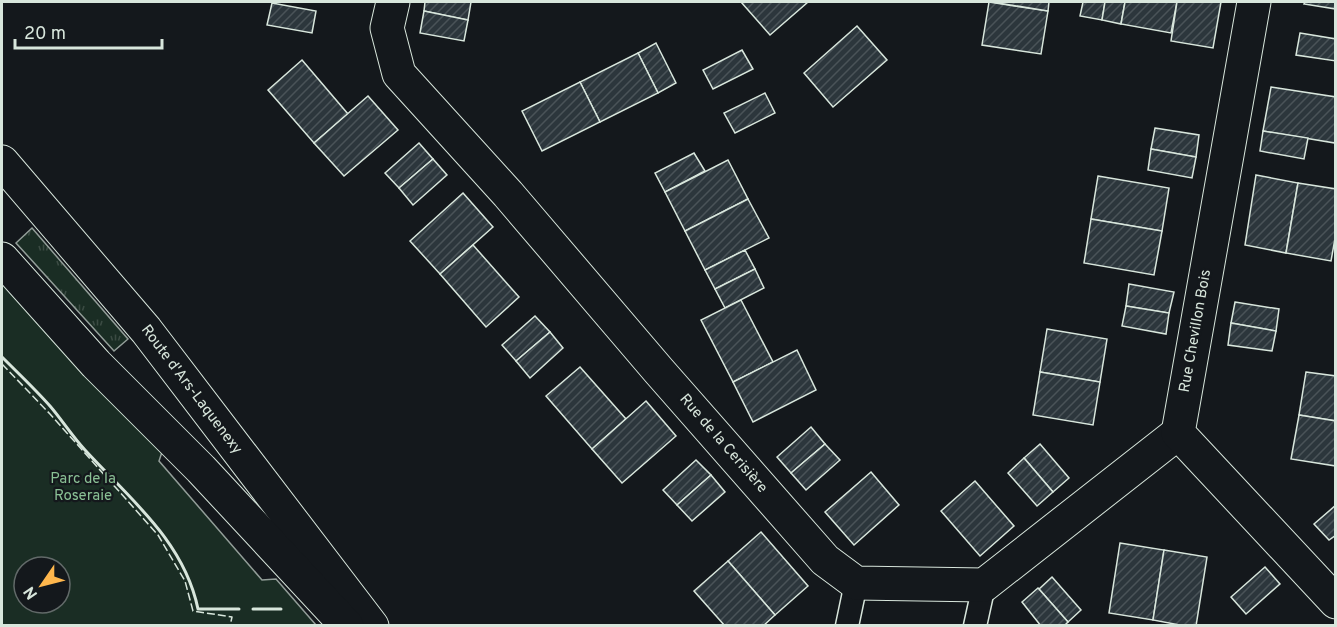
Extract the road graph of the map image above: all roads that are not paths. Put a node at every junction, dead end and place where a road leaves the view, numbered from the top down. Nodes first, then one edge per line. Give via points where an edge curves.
1 (393, 2) edge
2 (1254, 2) edge
3 (2, 162) edge
4 (2, 259) edge
5 (1178, 434) junction
6 (856, 583) junction
7 (984, 585) junction
8 (1335, 602) edge
9 (347, 626) edge
10 (372, 626) edge
11 (847, 626) edge
12 (975, 626) edge

1 - 6 street, Rue de la Cerisière via 387,28 399,74 825,560
2 - 5 street, Rue Chevillon Bois
3 - 10 street, Route d'Ars-Laquenexy via 146,330
4 - 9 street via 96,364 201,469
5 - 7 street
5 - 8 street
6 - 7 street
6 - 11 lane
7 - 12 lane

